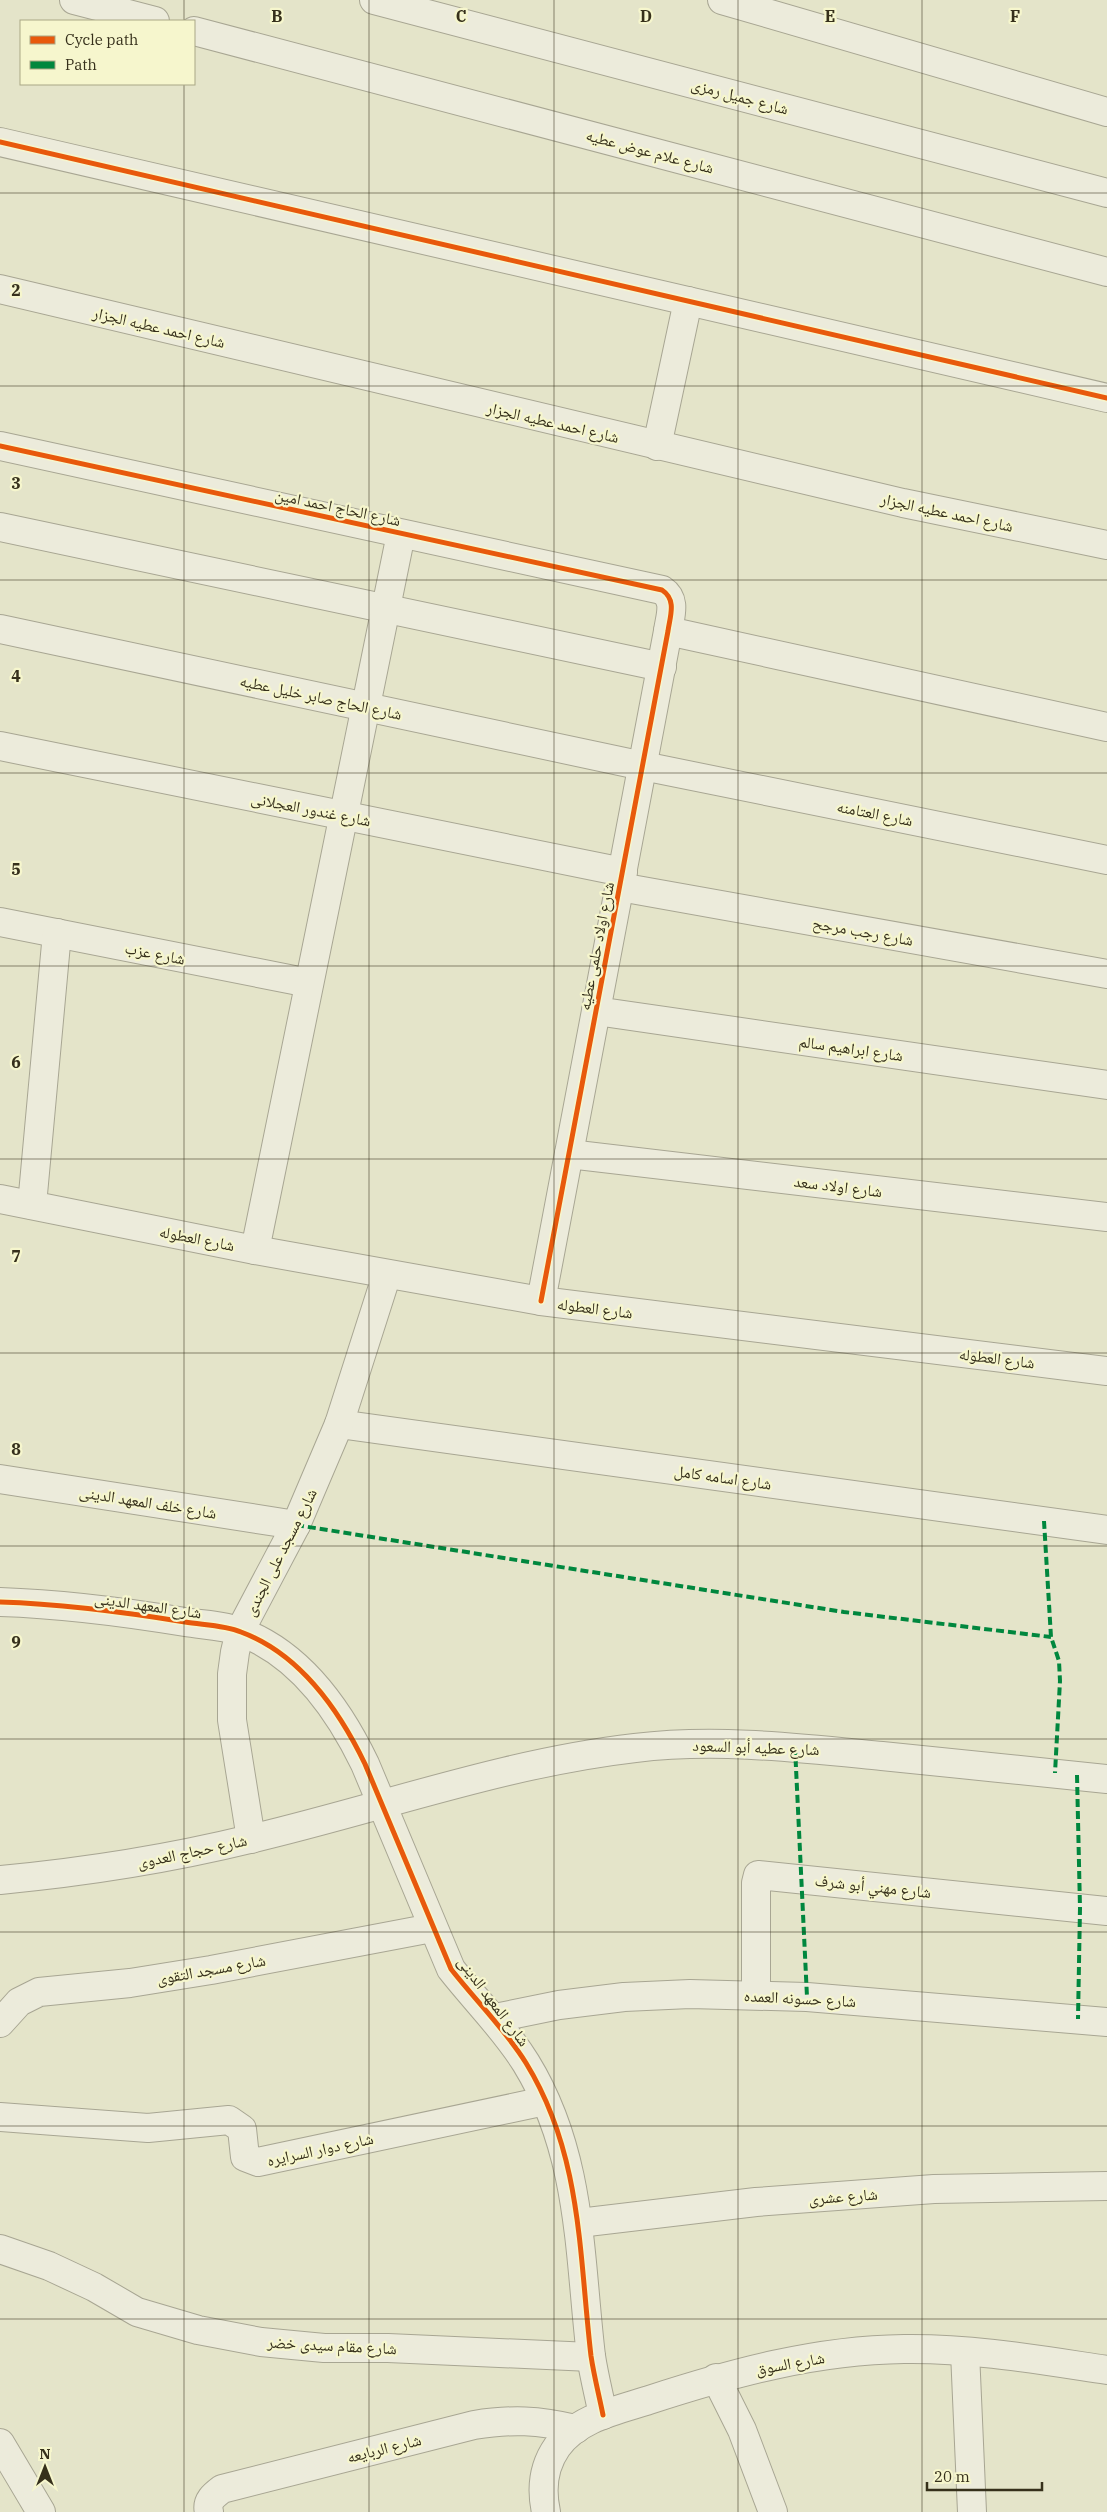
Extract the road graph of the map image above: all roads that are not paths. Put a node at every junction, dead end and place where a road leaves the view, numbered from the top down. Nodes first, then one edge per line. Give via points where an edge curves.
1 (74, 0) edge
2 (374, 0) edge
3 (722, 0) edge
4 (151, 20) edge
5 (195, 32) edge
6 (1107, 112) edge
7 (0, 142) edge
8 (1107, 192) edge
9 (1107, 272) edge
10 (0, 290) edge
11 (688, 301) junction
12 (1107, 398) edge
13 (0, 446) edge
14 (656, 446) junction
15 (0, 527) edge
16 (401, 534) junction
17 (1107, 545) edge
18 (668, 596) joint
19 (386, 608) junction
20 (0, 629) edge
21 (668, 631) junction
22 (662, 667) junction
23 (366, 707) junction
24 (1107, 727) edge
25 (0, 746) edge
26 (643, 766) junction
27 (343, 815) junction
28 (1107, 860) edge
29 (621, 880) junction
30 (0, 922) edge
31 (58, 933) junction
32 (1107, 974) edge
33 (309, 983) junction
34 (596, 1011) junction
35 (1107, 1084) edge
36 (569, 1154) junction
37 (0, 1199) edge
38 (32, 1205) junction
39 (1107, 1217) edge
40 (255, 1250) junction
41 (387, 1274) junction
42 (541, 1301) junction
43 (1107, 1371) edge
44 (340, 1424) junction
45 (0, 1479) edge
46 (296, 1524) junction
47 (1107, 1530) edge
48 (0, 1602) edge
49 (240, 1631) junction
50 (1107, 1778) edge
51 (381, 1805) junction
52 (251, 1839) junction
53 (0, 1880) edge
54 (1107, 1911) edge
55 (432, 1928) junction
56 (756, 1995) junction
57 (495, 2018) junction
58 (1107, 2022) edge
59 (0, 2023) edge
60 (545, 2101) junction
61 (0, 2117) edge
62 (1107, 2186) edge
63 (579, 2223) junction
64 (0, 2249) edge
65 (965, 2352) junction
66 (592, 2357) junction
67 (1107, 2370) edge
68 (716, 2378) junction
69 (603, 2415) junction
70 (576, 2429) junction
71 (0, 2442) edge
72 (41, 2512) edge
73 (209, 2512) edge
74 (546, 2512) edge
75 (773, 2512) edge
76 (972, 2512) edge

1 - 4 street
2 - 8 street, شارع جميل رمزى
3 - 6 street
5 - 9 street, شارع علام عوض عطيه
7 - 11 street
10 - 14 street, شارع احمد عطيه الجزار
11 - 12 street
11 - 14 street
13 - 16 street, شارع الحاج احمد امين
14 - 17 street, شارع احمد عطيه الجزار via 903,503
15 - 19 street
16 - 18 street, شارع الحاج احمد امين via 662,590
16 - 19 street
18 - 21 street, شارع اولاد حلمى عطيه via 672,605
19 - 22 street
19 - 23 street
20 - 23 street, شارع الحاج صابر خليل عطيه
21 - 22 street, شارع اولاد حلمى عطيه
21 - 24 street
22 - 26 street, شارع اولاد حلمى عطيه
23 - 26 street, شارع الحاج صابر خليل عطيه
23 - 27 street
25 - 27 street, شارع غندور العجلانى
26 - 28 street, شارع العتامنه
26 - 29 street, شارع اولاد حلمى عطيه
27 - 29 street, شارع غندور العجلانى
27 - 33 street
29 - 32 street, شارع رجب مرجح
29 - 34 street, شارع اولاد حلمى عطيه
30 - 31 street, شارع عزب
31 - 33 street, شارع عزب
31 - 38 street
33 - 40 street
34 - 35 street, شارع ابراهيم سالم
34 - 36 street, شارع اولاد حلمى عطيه
36 - 39 street, شارع اولاد سعد
36 - 42 street, شارع اولاد حلمى عطيه
37 - 38 street, شارع العطوله
38 - 40 street, شارع العطوله
40 - 41 street, شارع العطوله
41 - 42 street, شارع العطوله
41 - 44 street, شارع مسجد على الجندى
42 - 43 street, شارع العطوله
44 - 46 street, شارع مسجد على الجندى
44 - 47 street, شارع اسامه كامل
45 - 46 street, شارع خلف المعهد الدينى
46 - 49 street, شارع مسجد على الجندى
48 - 49 street, شارع المعهد الدينى via 138,1614
49 - 51 street, شارع المعهد الدينى via 273,1649 303,1672 328,1700 350,1731
49 - 52 street, شارع مسجد على الجندى via 232,1674 232,1720
50 - 51 street, شارع عطيه أبو السعود via 795,1747 709,1743 579,1756
51 - 52 street, شارع حجاج العدوى
51 - 55 street, شارع المعهد الدينى
52 - 53 street, شارع حجاج العدوى via 81,1872
54 - 56 street, شارع مهني أبو شرف via 758,1875
55 - 57 street, شارع المعهد الدينى via 451,1969
55 - 59 street, شارع مسجد التقوى via 211,1970 130,1983 38,1992 18,2002
56 - 57 street, شارع حسونه العمده via 624,1997 559,2005
56 - 58 street, شارع حسونه العمده
57 - 60 street, شارع المعهد الدينى via 526,2064
60 - 61 street, شارع دوار السرايره via 258,2162 246,2157 242,2129 229,2120 148,2128
60 - 63 street, شارع المعهد الدينى via 569,2168
62 - 63 street, شارع عشرى via 934,2189 756,2202
63 - 66 street, شارع المعهد الدينى
64 - 66 street, شارع مقام سيدى خضر via 58,2270 137,2312 198,2330 261,2342 324,2348
65 - 67 street, شارع السوق
65 - 68 street, شارع السوق via 904,2349 841,2354 779,2363
65 - 76 street
66 - 69 street, شارع المعهد الدينى
68 - 69 street, شارع السوق
68 - 75 street via 742,2430
69 - 70 street, شارع السوق
70 - 73 street, شارع الربايعه via 542,2421 508,2420 474,2425 222,2489 212,2496
70 - 74 street, شارع السوق via 557,2446 545,2470 542,2496
71 - 72 street

